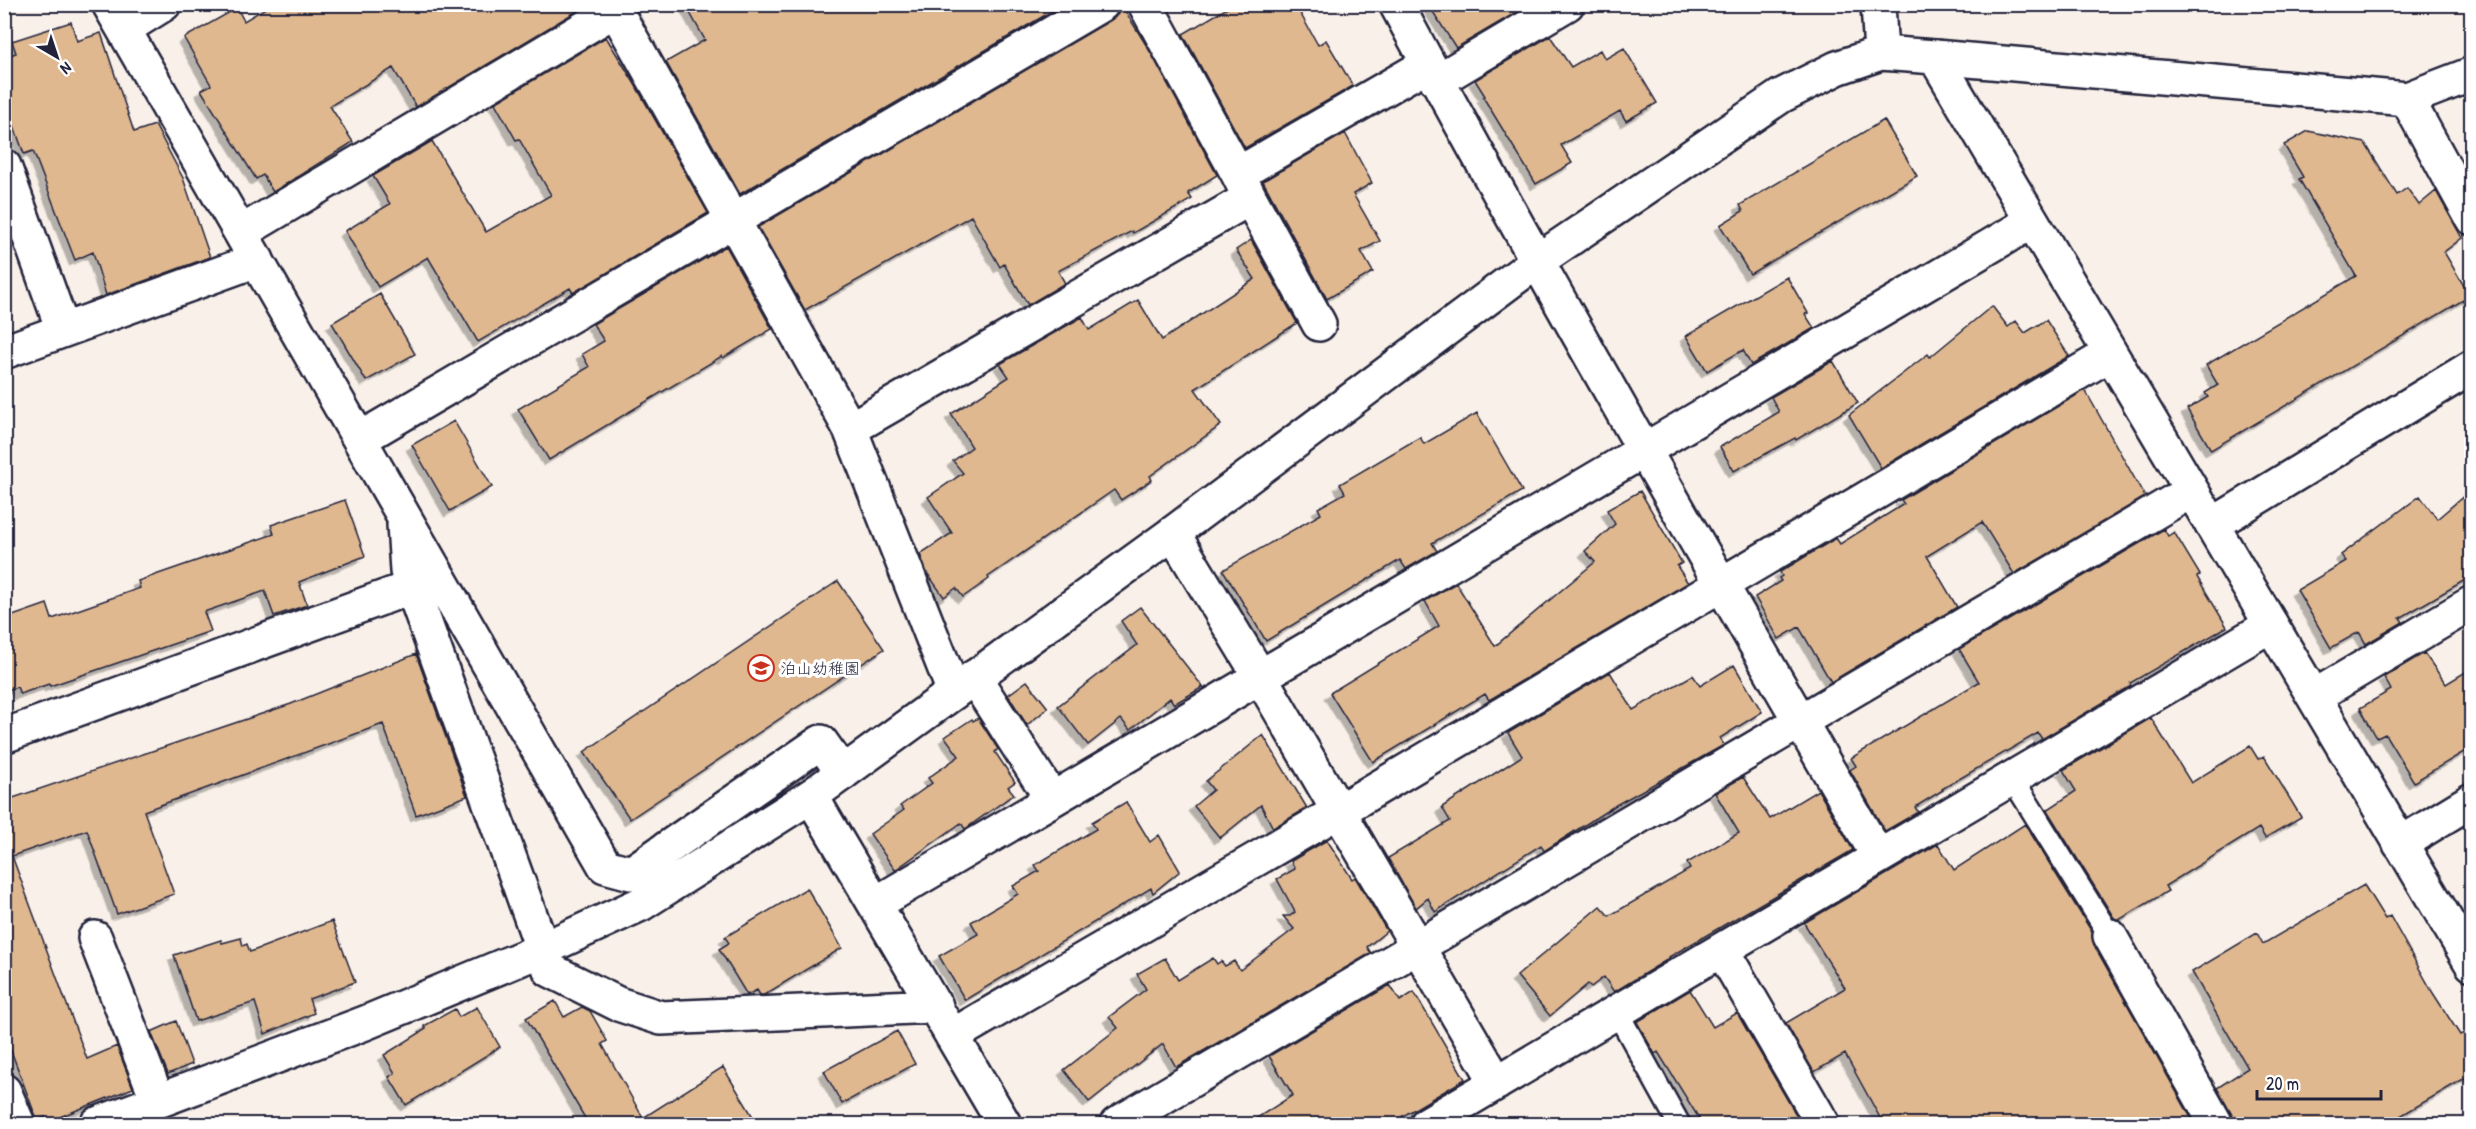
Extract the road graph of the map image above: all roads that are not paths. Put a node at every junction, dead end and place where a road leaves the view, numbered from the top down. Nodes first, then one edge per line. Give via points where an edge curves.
1 (164, 4) edge
2 (1102, 4) edge
3 (1145, 4) edge
4 (1396, 4) edge
5 (1567, 4) edge
6 (1878, 4) edge
7 (617, 6) edge
8 (116, 17) edge
9 (1881, 53) junction
10 (1935, 57) junction
11 (1432, 72) junction
12 (2472, 74) edge
13 (2407, 99) junction
14 (4, 166) edge
15 (1244, 186) junction
16 (2472, 218) edge
17 (734, 220) junction
18 (2031, 222) junction
19 (249, 246) junction
20 (1536, 262) junction
21 (1319, 324) dead end
22 (63, 330) junction
23 (4, 352) edge
24 (2110, 354) junction
25 (2472, 368) edge
26 (850, 429) junction
27 (360, 439) junction
28 (1643, 451) junction
29 (2191, 491) junction
30 (403, 514) junction
31 (2212, 525) junction
32 (1173, 533) junction
33 (1719, 584) junction
34 (412, 587) junction
35 (2472, 603) edge
36 (2271, 625) junction
37 (1261, 678) junction
38 (964, 684) junction
39 (2315, 696) junction
40 (1801, 723) junction
41 (4, 736) edge
42 (843, 773) junction
43 (2012, 778) junction
44 (811, 796) junction
45 (1052, 800) junction
46 (2472, 800) edge
47 (1339, 811) junction
48 (2400, 844) junction
49 (1878, 856) junction
50 (875, 904) junction
51 (2110, 936) joint
52 (95, 938) dead end
53 (1418, 945) junction
54 (541, 950) junction
55 (1722, 950) junction
56 (2472, 964) edge
57 (936, 1006) junction
58 (1617, 1012) junction
59 (952, 1036) junction
60 (1497, 1083) junction
61 (4, 1091) edge
62 (158, 1101) junction
63 (18, 1125) edge
64 (97, 1125) edge
65 (1004, 1125) edge
66 (1117, 1125) edge
67 (1427, 1125) edge
68 (1679, 1125) edge
69 (1823, 1125) edge
70 (2216, 1125) edge

1 - 8 street
2 - 17 street
3 - 15 street
4 - 11 street
5 - 11 street
6 - 9 street
7 - 17 street
7 - 19 street
8 - 19 street
9 - 10 street
9 - 20 street via 1837,68 1781,96
10 - 13 street
10 - 18 street
11 - 15 street
11 - 20 street
12 - 13 street
13 - 16 street
14 - 22 street
15 - 21 street
15 - 26 street
17 - 26 street
17 - 27 street
18 - 24 street
18 - 28 street
19 - 22 street
19 - 27 street
20 - 28 street
20 - 32 street
22 - 23 street
24 - 29 street
24 - 33 street
25 - 31 street
26 - 38 street
27 - 30 street
28 - 33 street
28 - 37 street
29 - 31 street
29 - 40 street
30 - 34 street
30 - 42 street via 605,866 631,873 821,742
31 - 36 street
32 - 37 street
32 - 38 street
33 - 40 street
33 - 47 street
34 - 41 street
34 - 54 street
35 - 39 street
36 - 39 street
36 - 43 street
37 - 45 street
37 - 47 street
38 - 42 street
38 - 45 street
39 - 48 street
40 - 49 street
40 - 53 street
42 - 44 street
43 - 49 street
43 - 51 lane
44 - 50 street
44 - 54 street via 641,904
45 - 50 street
46 - 48 street
47 - 53 street
47 - 59 street
48 - 56 street
49 - 55 street
50 - 57 street
51 - 70 street
52 - 62 street
53 - 60 street
53 - 66 street
54 - 57 street via 550,970 618,1004 660,1018
54 - 62 street via 365,1023
55 - 58 street
55 - 69 street
57 - 59 street
58 - 60 street
58 - 68 lane
59 - 65 street
60 - 67 street
61 - 63 street
62 - 64 street

